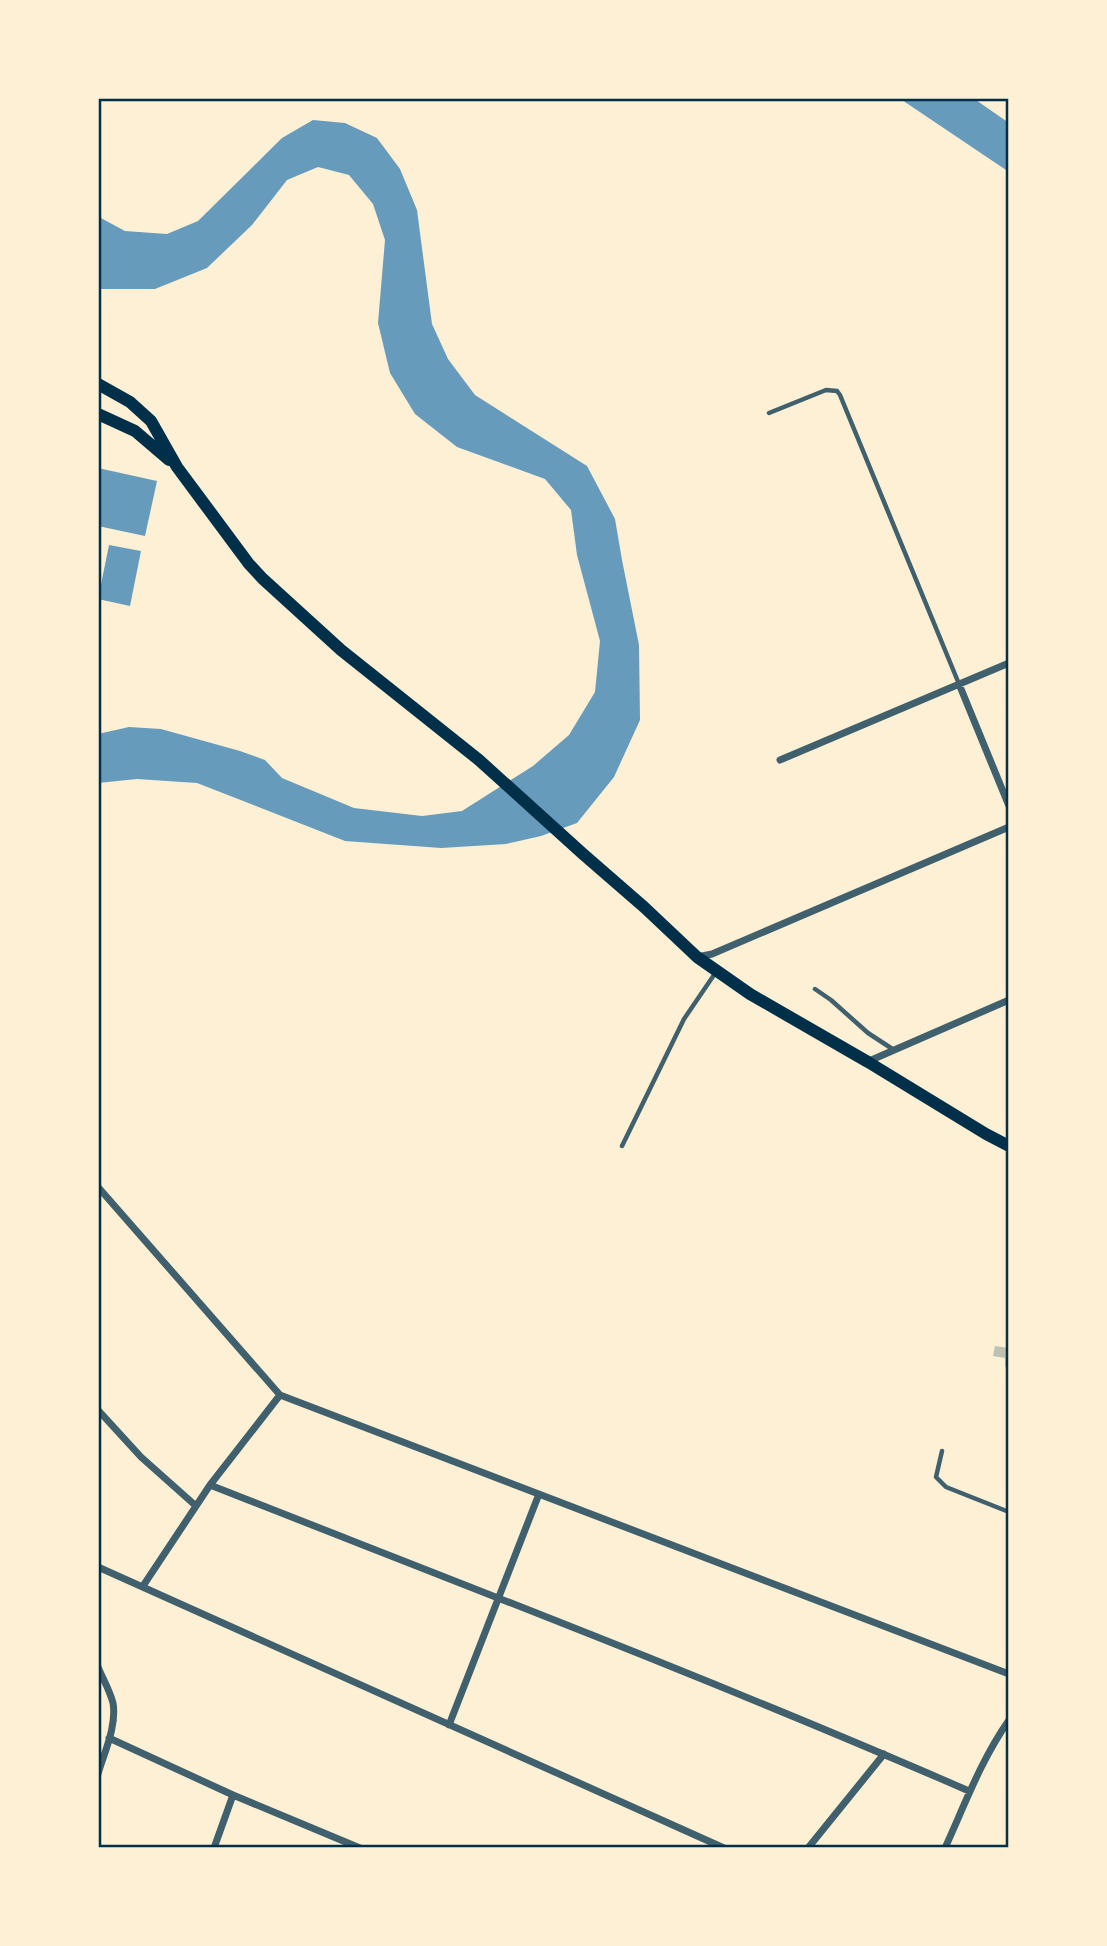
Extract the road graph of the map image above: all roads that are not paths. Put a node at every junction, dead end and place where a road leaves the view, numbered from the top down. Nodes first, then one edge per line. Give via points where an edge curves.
1 (98, 384) edge
2 (769, 413) dead end
3 (98, 414) edge
4 (177, 467) junction
5 (1009, 663) edge
6 (959, 684) junction
7 (780, 760) dead end
8 (1009, 806) edge
9 (1009, 827) edge
10 (696, 957) junction
11 (716, 972) junction
12 (815, 989) dead end
13 (1009, 1000) edge
14 (895, 1050) junction
15 (867, 1062) junction
16 (622, 1146) dead end
17 (1009, 1148) edge
18 (98, 1188) edge
19 (280, 1395) junction
20 (98, 1410) edge
21 (942, 1451) dead end
22 (210, 1485) junction
23 (539, 1494) junction
24 (196, 1506) junction
25 (1009, 1512) edge
26 (98, 1567) edge
27 (142, 1586) junction
28 (499, 1598) junction
29 (98, 1667) edge
30 (1009, 1674) edge
31 (1009, 1720) edge
32 (449, 1725) junction
33 (109, 1738) junction
34 (884, 1754) junction
35 (98, 1774) edge
36 (969, 1791) junction
37 (233, 1795) junction
38 (955, 1825) junction
39 (214, 1848) edge
40 (360, 1848) edge
41 (724, 1848) edge
42 (808, 1848) edge
43 (945, 1848) edge
44 (952, 1848) edge

1 - 4 main road via 130,402 150,421
2 - 6 lane via 826,390 840,395
3 - 4 main road via 135,431
4 - 10 main road via 263,579 341,650 479,760
5 - 6 street
6 - 7 street
6 - 8 street
9 - 10 street
10 - 11 main road
11 - 15 main road
11 - 16 lane via 684,1019
12 - 14 lane
13 - 14 street
14 - 15 street
15 - 17 main road
18 - 19 street
19 - 22 street
19 - 23 street
20 - 24 street
21 - 25 lane via 936,1477 946,1487
22 - 24 street
22 - 28 street
23 - 28 street
23 - 30 street
24 - 27 street
26 - 27 street
27 - 32 street
28 - 32 street
28 - 34 street
29 - 33 street via 113,1704
31 - 36 street
32 - 41 street
33 - 35 street
33 - 37 street
34 - 36 street
34 - 42 street
36 - 38 street
37 - 39 street
37 - 40 street
38 - 43 street
38 - 44 street

